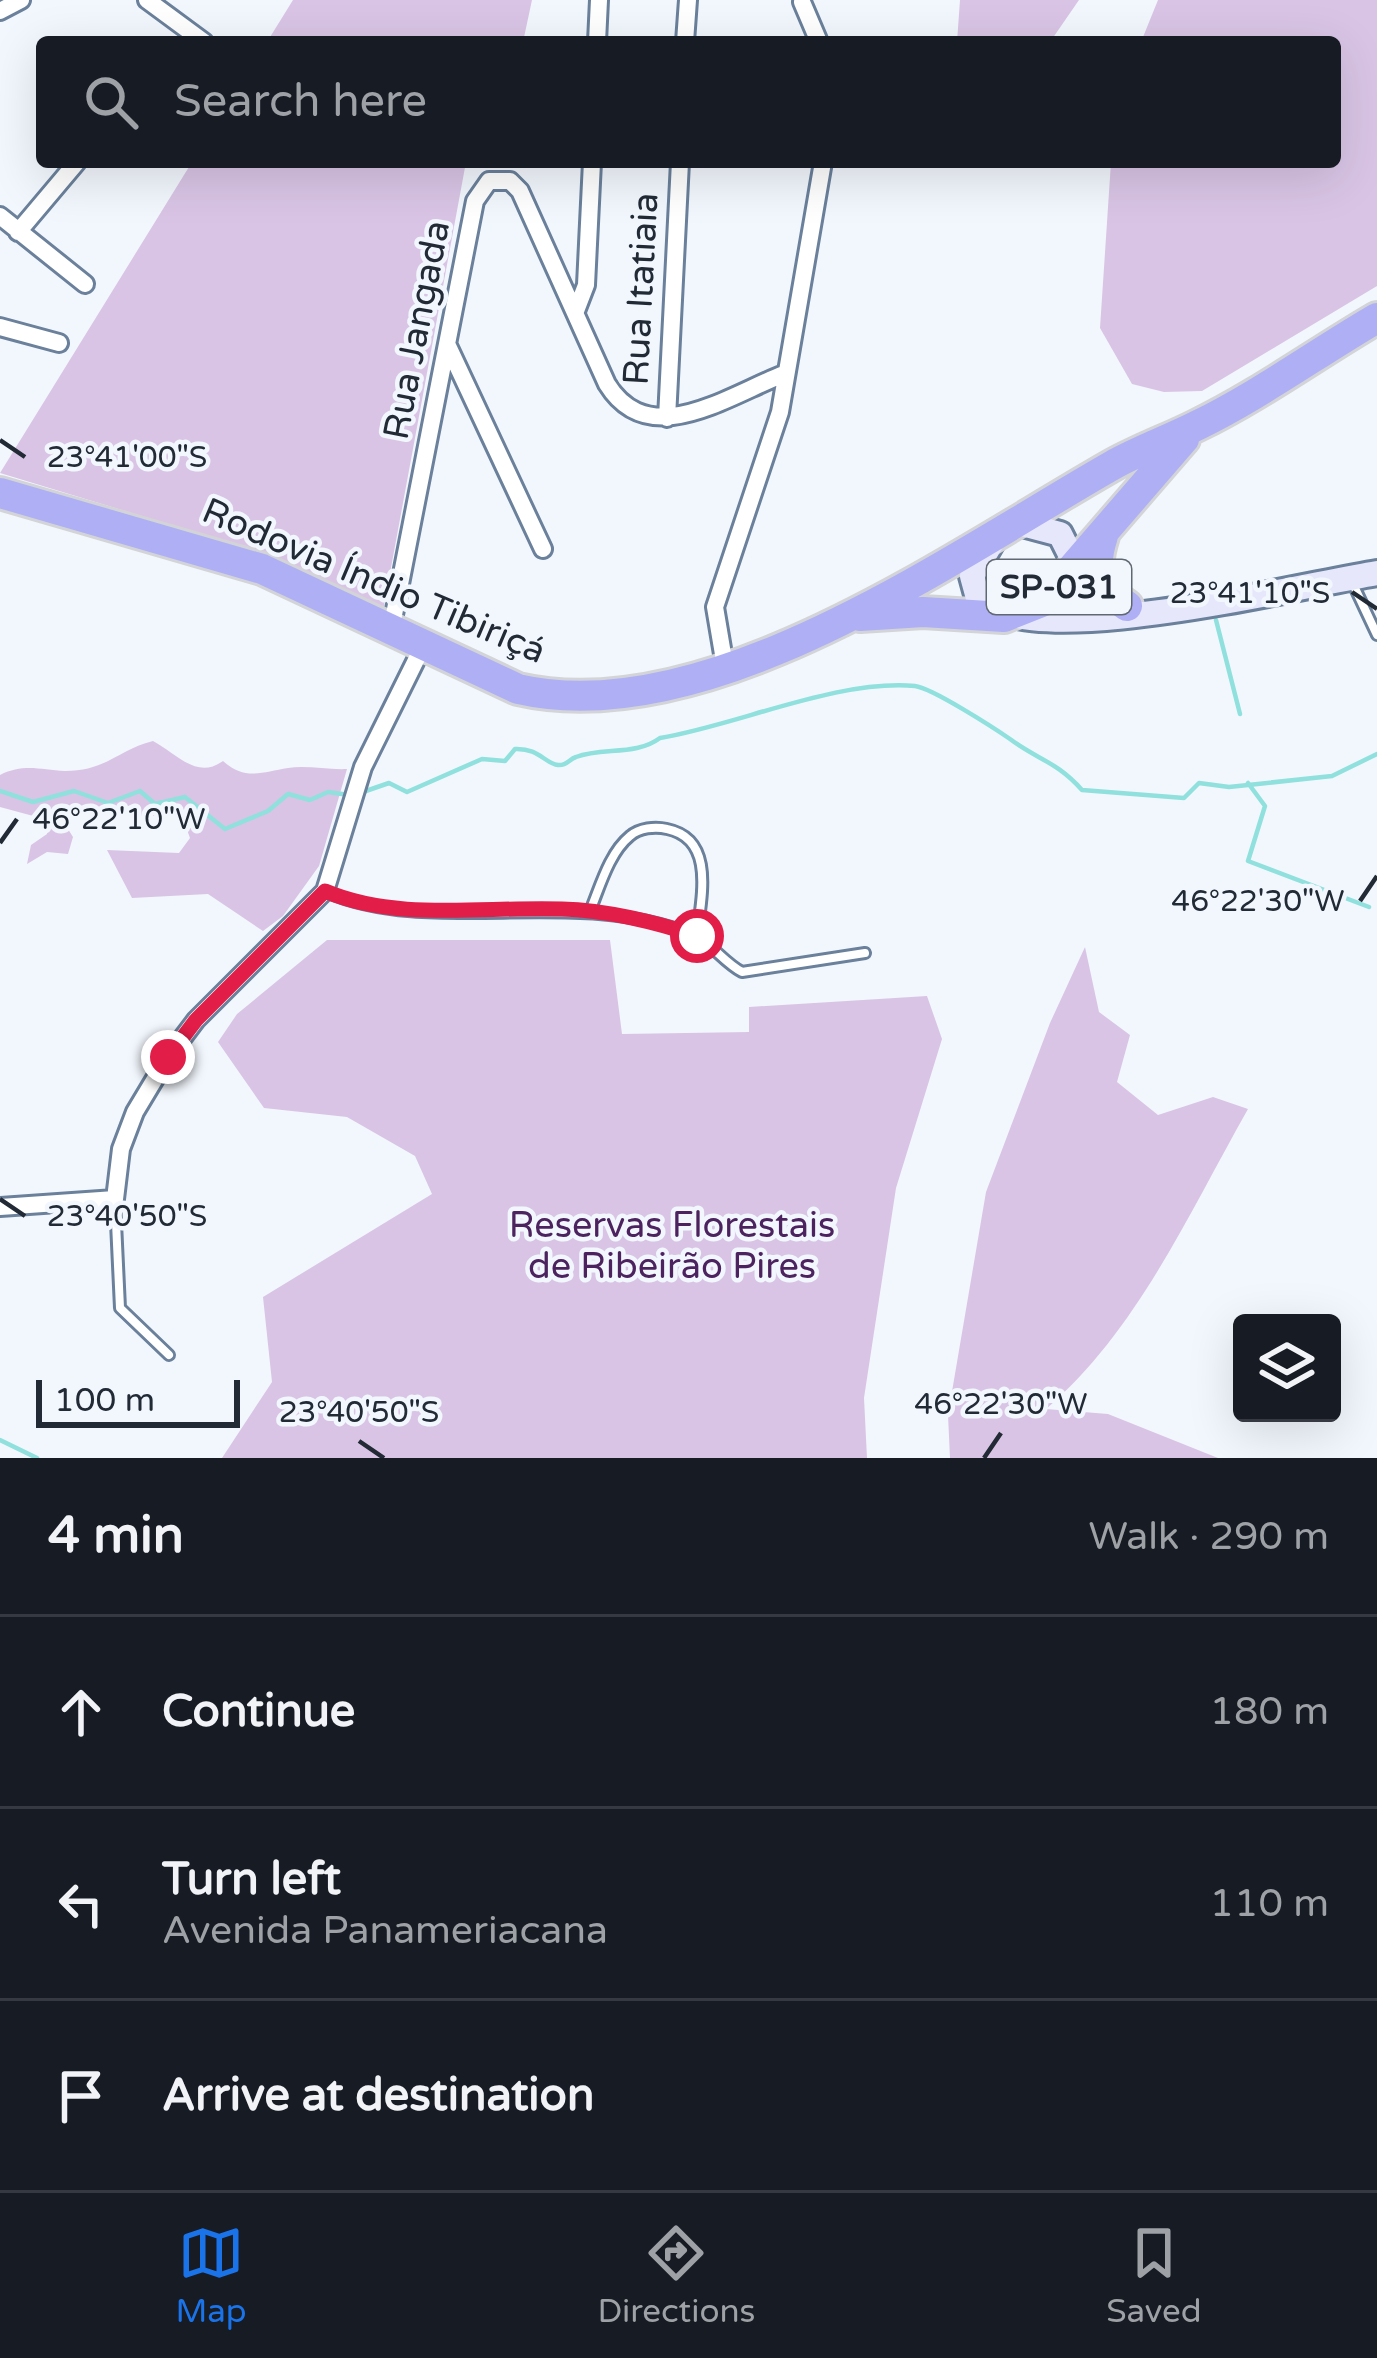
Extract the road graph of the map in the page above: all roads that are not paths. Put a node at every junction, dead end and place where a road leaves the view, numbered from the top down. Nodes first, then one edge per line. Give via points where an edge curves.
1 (20, 0) edge
2 (147, 0) edge
3 (598, 0) edge
4 (688, 0) edge
5 (802, 2) edge
6 (0, 11) edge
7 (182, 35) edge
8 (597, 36) edge
9 (685, 36) edge
10 (816, 36) edge
11 (72, 168) edge
12 (592, 168) edge
13 (680, 168) edge
14 (822, 168) edge
15 (0, 216) edge
16 (18, 232) junction
17 (85, 284) dead end
18 (576, 311) junction
19 (1377, 318) edge
20 (0, 327) edge
21 (59, 343) dead end
22 (448, 345) junction
23 (784, 374) junction
24 (667, 418) junction
25 (1198, 425) junction
26 (0, 493) edge
27 (1108, 522) junction
28 (1008, 526) junction
29 (542, 549) dead end
30 (1076, 567) junction
31 (1377, 573) edge
32 (1350, 578) junction
33 (1141, 608) junction
34 (854, 617) junction
35 (1004, 617) junction
36 (391, 630) junction
37 (1377, 635) edge
38 (423, 646) junction
39 (725, 666) junction
40 (325, 891) junction
41 (590, 911) junction
42 (697, 936) junction
43 (865, 953) dead end
44 (116, 1199) junction
45 (0, 1207) edge
46 (169, 1355) dead end

1 - 6 street
2 - 7 street
3 - 8 street
4 - 9 street
5 - 10 street
11 - 16 street
12 - 18 street via 586,285
13 - 24 street, Rua Itatiaia
14 - 23 street via 802,312
15 - 16 street
16 - 17 street
18 - 22 street, Rua Jangada via 520,191 499,178 475,201
18 - 24 street, Rua Jangada via 607,384 628,411
19 - 25 highway, Rodovia Índio Tibiriçá / SP-031
20 - 21 street
22 - 29 street
22 - 36 street, Rua Jangada
23 - 24 street
23 - 39 street via 775,431 719,587
25 - 27 highway, Rodovia Índio Tibiriçá / SP-031
25 - 28 highway, Rodovia Índio Tibiriçá / SP-031
26 - 36 highway, Rodovia Índio Tibiriçá / SP-031 via 241,561
27 - 30 highway, Rodovia Índio Tibiriçá / SP-031
27 - 33 highway via 1100,584
28 - 30 main road via 1060,534
28 - 34 highway, Rodovia Índio Tibiriçá / SP-031
28 - 35 main road via 976,564 972,586
30 - 33 main road via 1089,592
30 - 35 highway, Rodovia Índio Tibiriçá / SP-031 via 1044,601
31 - 32 main road
32 - 33 main road
32 - 37 lane
33 - 35 main road via 1089,622
34 - 35 highway, Rodovia Índio Tibiriçá / SP-031
34 - 39 highway, Rodovia Índio Tibiriçá / SP-031
36 - 38 highway, Rodovia Índio Tibiriçá / SP-031
38 - 39 highway, Rodovia Índio Tibiriçá / SP-031 via 518,689 562,699 610,698
38 - 40 street via 363,767
40 - 41 lane via 402,909
40 - 44 street via 168,1057 121,1149
41 - 42 lane
41 - 42 lane via 634,832 681,832 697,848 703,878
42 - 43 lane via 742,972
44 - 45 street
44 - 46 lane via 120,1308

